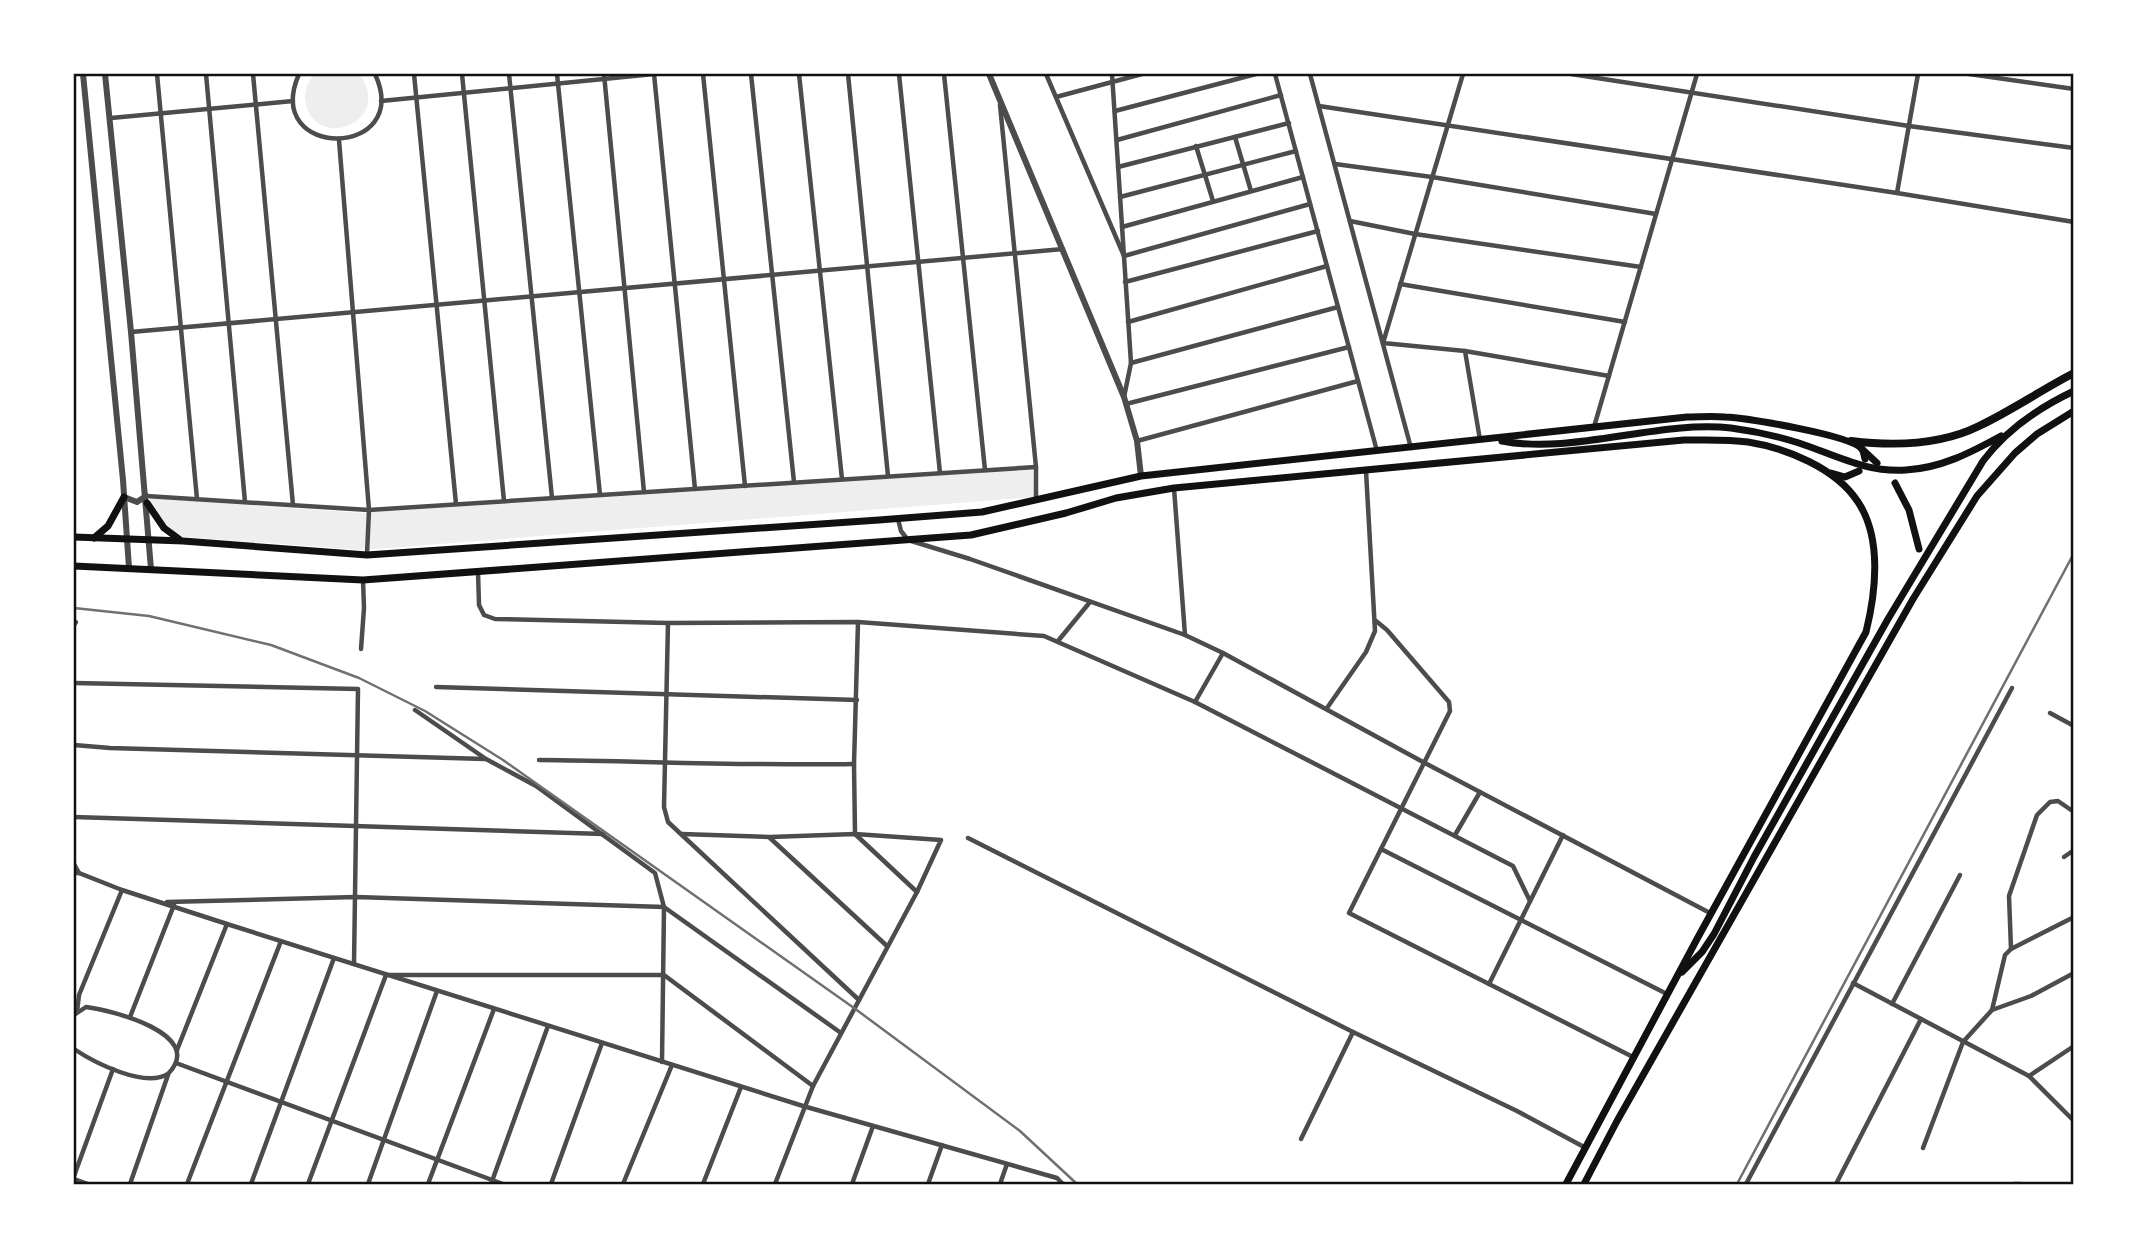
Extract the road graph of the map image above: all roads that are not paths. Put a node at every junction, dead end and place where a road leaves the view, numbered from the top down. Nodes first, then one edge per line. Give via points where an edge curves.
1 (83, 74) edge
2 (105, 74) edge
3 (157, 74) edge
4 (206, 74) edge
5 (253, 74) edge
6 (299, 74) edge
7 (375, 74) edge
8 (414, 74) edge
9 (462, 74) edge
10 (509, 74) edge
11 (557, 74) edge
12 (654, 74) edge
13 (703, 74) edge
14 (751, 74) edge
15 (799, 74) edge
16 (848, 74) edge
17 (899, 74) edge
18 (944, 74) edge
19 (989, 74) edge
20 (1047, 74) edge
21 (1112, 74) edge
22 (1142, 74) edge
23 (1256, 74) edge
24 (1275, 74) edge
25 (1310, 74) edge
26 (1463, 74) edge
27 (1571, 74) edge
28 (1697, 74) edge
29 (1918, 74) edge
30 (1969, 74) edge
31 (605, 76) edge
32 (1112, 81) junction
33 (558, 83) junction
34 (511, 88) junction
35 (2074, 89) edge
36 (464, 92) junction
37 (1692, 92) junction
38 (1281, 95) junction
39 (416, 97) junction
40 (1056, 97) junction
41 (999, 100) junction
42 (381, 101) junction
43 (293, 102) junction
44 (256, 105) junction
45 (1319, 106) junction
46 (209, 109) junction
47 (1114, 111) junction
48 (161, 113) junction
49 (111, 117) junction
50 (1289, 122) junction
51 (1447, 125) junction
52 (1909, 126) junction
53 (1234, 136) junction
54 (340, 140) junction
55 (1116, 140) junction
56 (1196, 146) junction
57 (2074, 148) edge
58 (1296, 151) junction
59 (1672, 159) junction
60 (1244, 164) junction
61 (1335, 164) junction
62 (1118, 167) junction
63 (1205, 175) junction
64 (1303, 177) junction
65 (1432, 177) junction
66 (1251, 191) junction
67 (1897, 192) junction
68 (1120, 197) junction
69 (1213, 201) junction
70 (1310, 204) junction
71 (1656, 214) junction
72 (1350, 221) junction
73 (2074, 222) edge
74 (1122, 227) junction
75 (1318, 231) junction
76 (1415, 234) junction
77 (1063, 249) junction
78 (1014, 253) junction
79 (1124, 256) junction
80 (963, 258) junction
81 (918, 262) junction
82 (1327, 266) junction
83 (867, 267) junction
84 (1641, 267) junction
85 (820, 271) junction
86 (772, 275) junction
87 (724, 279) junction
88 (1125, 282) junction
89 (674, 284) junction
90 (1400, 284) junction
91 (624, 288) junction
92 (579, 292) junction
93 (531, 296) junction
94 (484, 300) junction
95 (437, 305) junction
96 (1338, 307) junction
97 (353, 312) junction
98 (276, 319) junction
99 (1128, 322) junction
100 (1625, 322) junction
101 (228, 323) junction
102 (181, 327) junction
103 (131, 332) junction
104 (1383, 342) junction
105 (1349, 347) junction
106 (1465, 351) junction
107 (1131, 363) junction
108 (2074, 373) edge
109 (1609, 376) junction
110 (1358, 381) junction
111 (2074, 391) edge
112 (1125, 401) junction
113 (2074, 411) edge
114 (1594, 427) junction
115 (2010, 431) junction
116 (1495, 439) junction
117 (1137, 441) junction
118 (1480, 441) junction
119 (1851, 442) junction
120 (1411, 448) junction
121 (1863, 449) junction
122 (1377, 452) junction
123 (1865, 459) dead end
124 (1878, 463) dead end
125 (1036, 467) junction
126 (985, 470) junction
127 (1366, 471) junction
128 (1824, 471) junction
129 (1859, 471) dead end
130 (940, 473) junction
131 (888, 476) junction
132 (1141, 476) junction
133 (842, 479) junction
134 (794, 482) junction
135 (1895, 483) dead end
136 (745, 486) junction
137 (1174, 488) junction
138 (695, 489) junction
139 (644, 492) junction
140 (600, 495) junction
141 (124, 498) junction
142 (552, 498) junction
143 (197, 499) junction
144 (146, 500) junction
145 (504, 501) junction
146 (1036, 501) junction
147 (244, 502) junction
148 (456, 504) junction
149 (293, 505) junction
150 (369, 510) junction
151 (898, 517) junction
152 (74, 537) edge
153 (94, 538) junction
154 (127, 538) junction
155 (150, 539) junction
156 (908, 540) junction
157 (183, 541) junction
158 (1919, 549) dead end
159 (367, 555) junction
160 (74, 566) edge
161 (129, 568) junction
162 (151, 569) junction
163 (478, 570) junction
164 (1920, 578) dead end
165 (363, 580) junction
166 (1913, 599) junction
167 (1090, 602) junction
168 (1376, 621) junction
169 (858, 622) junction
170 (668, 623) junction
171 (1185, 635) junction
172 (1058, 641) junction
173 (361, 649) dead end
174 (1223, 653) junction
175 (74, 683) edge
176 (436, 687) dead end
177 (2012, 688) dead end
178 (1834, 692) junction
179 (668, 693) junction
180 (857, 700) junction
181 (1195, 702) junction
182 (1854, 703) junction
183 (1327, 708) junction
184 (415, 710) dead end
185 (2050, 713) dead end
186 (2074, 726) edge
187 (74, 745) edge
188 (358, 755) junction
189 (486, 759) junction
190 (539, 760) dead end
191 (666, 761) junction
192 (1423, 762) junction
193 (854, 764) junction
194 (1480, 792) junction
195 (1401, 808) junction
196 (2074, 812) edge
197 (74, 817) edge
198 (356, 826) junction
199 (603, 834) junction
200 (682, 834) junction
201 (855, 834) junction
202 (1455, 835) junction
203 (1563, 835) junction
204 (770, 837) junction
205 (968, 838) dead end
206 (1381, 849) junction
207 (2074, 850) edge
208 (2064, 857) dead end
209 (74, 863) edge
210 (76, 873) edge
211 (1960, 875) dead end
212 (122, 890) junction
213 (917, 892) junction
214 (356, 897) junction
215 (1530, 901) junction
216 (162, 902) junction
217 (174, 905) junction
218 (664, 907) junction
219 (1711, 914) junction
220 (2074, 917) edge
221 (1521, 920) junction
222 (228, 925) junction
223 (281, 941) junction
224 (887, 946) junction
225 (2011, 949) junction
226 (334, 958) junction
227 (354, 964) junction
228 (2074, 973) edge
229 (386, 975) junction
230 (664, 975) junction
231 (1678, 976) junction
232 (1853, 983) junction
233 (1489, 984) junction
234 (437, 990) junction
235 (1667, 994) junction
236 (859, 1000) junction
237 (1892, 1004) junction
238 (494, 1009) junction
239 (1992, 1010) junction
240 (75, 1013) edge
241 (130, 1017) junction
242 (1921, 1019) junction
243 (548, 1026) junction
244 (1353, 1032) junction
245 (841, 1033) junction
246 (1963, 1042) junction
247 (602, 1043) junction
248 (2074, 1045) edge
249 (74, 1049) edge
250 (176, 1051) junction
251 (1633, 1056) junction
252 (662, 1062) junction
253 (176, 1063) junction
254 (672, 1065) junction
255 (113, 1069) junction
256 (168, 1074) junction
257 (2029, 1076) junction
258 (227, 1081) junction
259 (813, 1086) junction
260 (741, 1087) junction
261 (281, 1101) junction
262 (803, 1106) junction
263 (331, 1120) junction
264 (2074, 1121) edge
265 (873, 1126) junction
266 (1301, 1139) dead end
267 (384, 1140) junction
268 (942, 1145) junction
269 (1584, 1147) junction
270 (1923, 1148) dead end
271 (437, 1160) junction
272 (1007, 1164) junction
273 (74, 1177) edge
274 (492, 1183) edge
275 (88, 1185) edge
276 (130, 1185) edge
277 (187, 1185) edge
278 (251, 1185) edge
279 (308, 1185) edge
280 (368, 1185) edge
281 (428, 1185) edge
282 (503, 1185) edge
283 (551, 1185) edge
284 (623, 1185) edge
285 (703, 1185) edge
286 (775, 1185) edge
287 (852, 1185) edge
288 (928, 1185) edge
289 (1000, 1185) edge
290 (1063, 1185) edge
291 (1566, 1185) edge
292 (1584, 1185) edge
293 (1746, 1185) edge
294 (1836, 1185) edge
295 (2014, 1185) edge
296 (2021, 1185) edge

1 - 141 street
2 - 49 street
3 - 48 street
4 - 46 street
5 - 44 street
6 - 43 street
7 - 42 street
8 - 39 street
9 - 36 street
10 - 34 street
11 - 33 street
12 - 31 street
12 - 89 street
13 - 87 street
14 - 86 street
15 - 85 street
16 - 83 street
17 - 81 street
18 - 80 street
19 - 41 street
20 - 40 street
21 - 32 street
22 - 32 street
23 - 47 street
24 - 38 street
25 - 45 street
26 - 51 street
27 - 37 street
28 - 37 street
29 - 52 street
30 - 35 street
31 - 33 street
31 - 91 street
32 - 40 street
32 - 47 street
33 - 34 street
33 - 92 street
34 - 36 street
34 - 93 street
36 - 39 street
36 - 94 street
37 - 52 street
37 - 59 street
38 - 50 street
38 - 55 street
39 - 42 street
39 - 95 street
40 - 79 street
41 - 77 street
41 - 78 street
42 - 54 street via 363,132
43 - 44 street
43 - 54 street via 314,134
44 - 46 street
44 - 98 street
45 - 51 street
45 - 61 street
46 - 48 street
46 - 101 street
47 - 55 street
48 - 49 street
48 - 102 street
49 - 103 street
50 - 53 street
50 - 58 street
51 - 59 street
51 - 65 street
52 - 57 street
52 - 67 street
53 - 56 street
53 - 60 street
54 - 97 street
55 - 62 street
56 - 62 street
56 - 63 street
58 - 60 street
58 - 64 street
59 - 67 street
59 - 71 street
60 - 63 street
60 - 66 street
61 - 65 street
61 - 72 street
62 - 68 street
63 - 68 street
63 - 69 street
64 - 66 street
64 - 70 street
65 - 71 street
65 - 76 street
66 - 69 street
67 - 73 street
68 - 74 street
69 - 74 street
70 - 75 street
70 - 79 street
71 - 84 street
72 - 76 street
72 - 104 street
74 - 79 street
75 - 82 street
75 - 88 street
76 - 84 street
76 - 90 street
77 - 78 street
77 - 112 street
78 - 80 street
78 - 125 street
79 - 88 street
80 - 81 street
80 - 126 street
81 - 83 street
81 - 130 street
82 - 96 street
82 - 99 street
83 - 85 street
83 - 131 street
84 - 100 street
85 - 86 street
85 - 133 street
86 - 87 street
86 - 134 street
87 - 89 street
87 - 136 street
88 - 99 street
89 - 91 street
89 - 138 street
90 - 100 street
90 - 104 street
91 - 92 street
91 - 139 street
92 - 93 street
92 - 140 street
93 - 94 street
93 - 142 street
94 - 95 street
94 - 145 street
95 - 97 street
95 - 148 street
96 - 105 street
96 - 107 street
97 - 98 street
97 - 150 street
98 - 101 street
98 - 149 street
99 - 107 street
100 - 109 street
101 - 102 street
101 - 147 street
102 - 103 street
102 - 143 street
103 - 144 street
104 - 106 street
104 - 120 street
105 - 110 street
105 - 112 street
106 - 109 street
106 - 118 street
107 - 112 street
108 - 119 highway via 1955,435 1887,445
109 - 114 street
110 - 117 street
110 - 122 street
111 - 115 main road
112 - 117 street
113 - 166 main road via 2015,453 1977,496
114 - 116 main road
114 - 119 main road via 1725,416
115 - 116 main road via 1956,459 1909,470 1874,469 1774,436 1727,428 1540,444
115 - 231 main road via 1983,461 1946,521 1714,934
116 - 118 main road
117 - 132 street
118 - 120 main road
119 - 121 main road
120 - 122 main road
121 - 123 main road
121 - 124 main road
122 - 132 main road
125 - 126 street
125 - 146 street
126 - 130 street
127 - 128 main road via 1707,440 1748,442
127 - 137 main road
127 - 168 street
128 - 129 main road via 1845,477
128 - 178 main road via 1852,493 1868,524 1873,551 1870,616 1860,646
130 - 131 street
131 - 133 street
132 - 146 main road
133 - 134 street
134 - 136 street
135 - 158 main road via 1909,510
136 - 138 street
137 - 156 main road via 971,535
137 - 171 street
138 - 139 street
139 - 140 street
140 - 142 street
141 - 144 street
141 - 153 main road via 108,526
141 - 154 street
142 - 145 street
143 - 144 street
143 - 147 street
144 - 155 street
144 - 157 main road via 164,528
145 - 148 street
146 - 151 main road via 982,512
147 - 149 street
148 - 150 street
149 - 150 street
150 - 159 street
151 - 156 street
151 - 159 main road
152 - 153 main road
153 - 154 main road
154 - 155 main road
154 - 161 street
155 - 157 main road
155 - 162 street
156 - 163 main road
156 - 167 street
157 - 159 main road
160 - 161 main road
161 - 162 main road
162 - 165 main road
163 - 165 main road
163 - 170 street via 478,605 484,615 495,619
164 - 166 main road
165 - 173 street
166 - 182 main road
167 - 171 street
167 - 172 street
168 - 183 street via 1371,643
168 - 192 street via 1449,702 1450,711
169 - 170 street
169 - 172 street via 1032,634
169 - 180 street
170 - 179 street
171 - 174 street
172 - 181 street
174 - 181 street
174 - 183 street
175 - 188 street via 358,690
176 - 179 street
177 - 232 street
178 - 182 main road via 1843,703
178 - 219 main road
179 - 180 street
179 - 191 street
180 - 193 street
181 - 195 street
182 - 292 main road
183 - 192 street
184 - 189 street
185 - 186 street
187 - 188 street
188 - 189 street
188 - 198 street
189 - 199 street via 536,786
190 - 191 street
191 - 193 street
191 - 200 street via 664,807 668,822
192 - 194 street
192 - 195 street
193 - 201 street
194 - 202 street
194 - 203 street
195 - 202 street
195 - 206 street
196 - 225 street via 2058,801 2050,802 2037,815 2009,896
197 - 198 street
198 - 199 street
198 - 214 street
199 - 218 street via 651,869
200 - 204 street
200 - 236 street
201 - 204 street
201 - 213 street
201 - 213 street via 941,840
202 - 215 street via 1513,866
203 - 215 street
203 - 219 street
204 - 224 street
205 - 244 street
206 - 221 street
206 - 233 street via 1349,913
207 - 208 street
209 - 210 street
210 - 212 street
211 - 237 street
212 - 216 street
212 - 240 street
213 - 224 street
214 - 216 street
214 - 218 street
214 - 227 street
215 - 221 street
216 - 217 street
217 - 222 street
217 - 241 street
218 - 230 street
218 - 245 street
219 - 231 main road
220 - 225 street
221 - 233 street
221 - 235 street
222 - 223 street
222 - 250 street
223 - 226 street
223 - 258 street
224 - 236 street
225 - 239 street via 2005,955
226 - 227 street
226 - 261 street
227 - 229 street
228 - 239 street
229 - 230 street
229 - 234 street
229 - 263 street
230 - 252 street
230 - 259 street
231 - 235 main road
232 - 237 street
232 - 293 street
233 - 251 street
234 - 238 street
234 - 267 street
235 - 251 main road
236 - 245 street
237 - 242 street
238 - 243 street
238 - 271 street
239 - 246 street
240 - 241 street via 86,1007
241 - 250 street via 172,1041
242 - 246 street
242 - 294 street
243 - 247 street
243 - 274 street
244 - 266 street
244 - 269 street
245 - 259 street
246 - 257 street
246 - 270 street
247 - 252 street
247 - 283 street
248 - 257 street
249 - 255 street
250 - 253 street
251 - 269 main road
252 - 254 street
253 - 256 street
253 - 258 street
254 - 260 street
254 - 284 street
255 - 256 street via 153,1079
255 - 273 street
256 - 276 street
257 - 264 street
258 - 261 street
258 - 277 street
259 - 262 street
260 - 262 street
260 - 285 street
261 - 263 street
261 - 278 street
262 - 265 street
262 - 286 street
263 - 267 street
263 - 279 street
265 - 268 street
265 - 287 street
267 - 271 street
267 - 280 street
268 - 272 street
268 - 288 street
269 - 291 main road
271 - 274 street
271 - 281 street
272 - 289 street
272 - 290 street via 1057,1178
273 - 275 street
274 - 282 street
295 - 296 street

